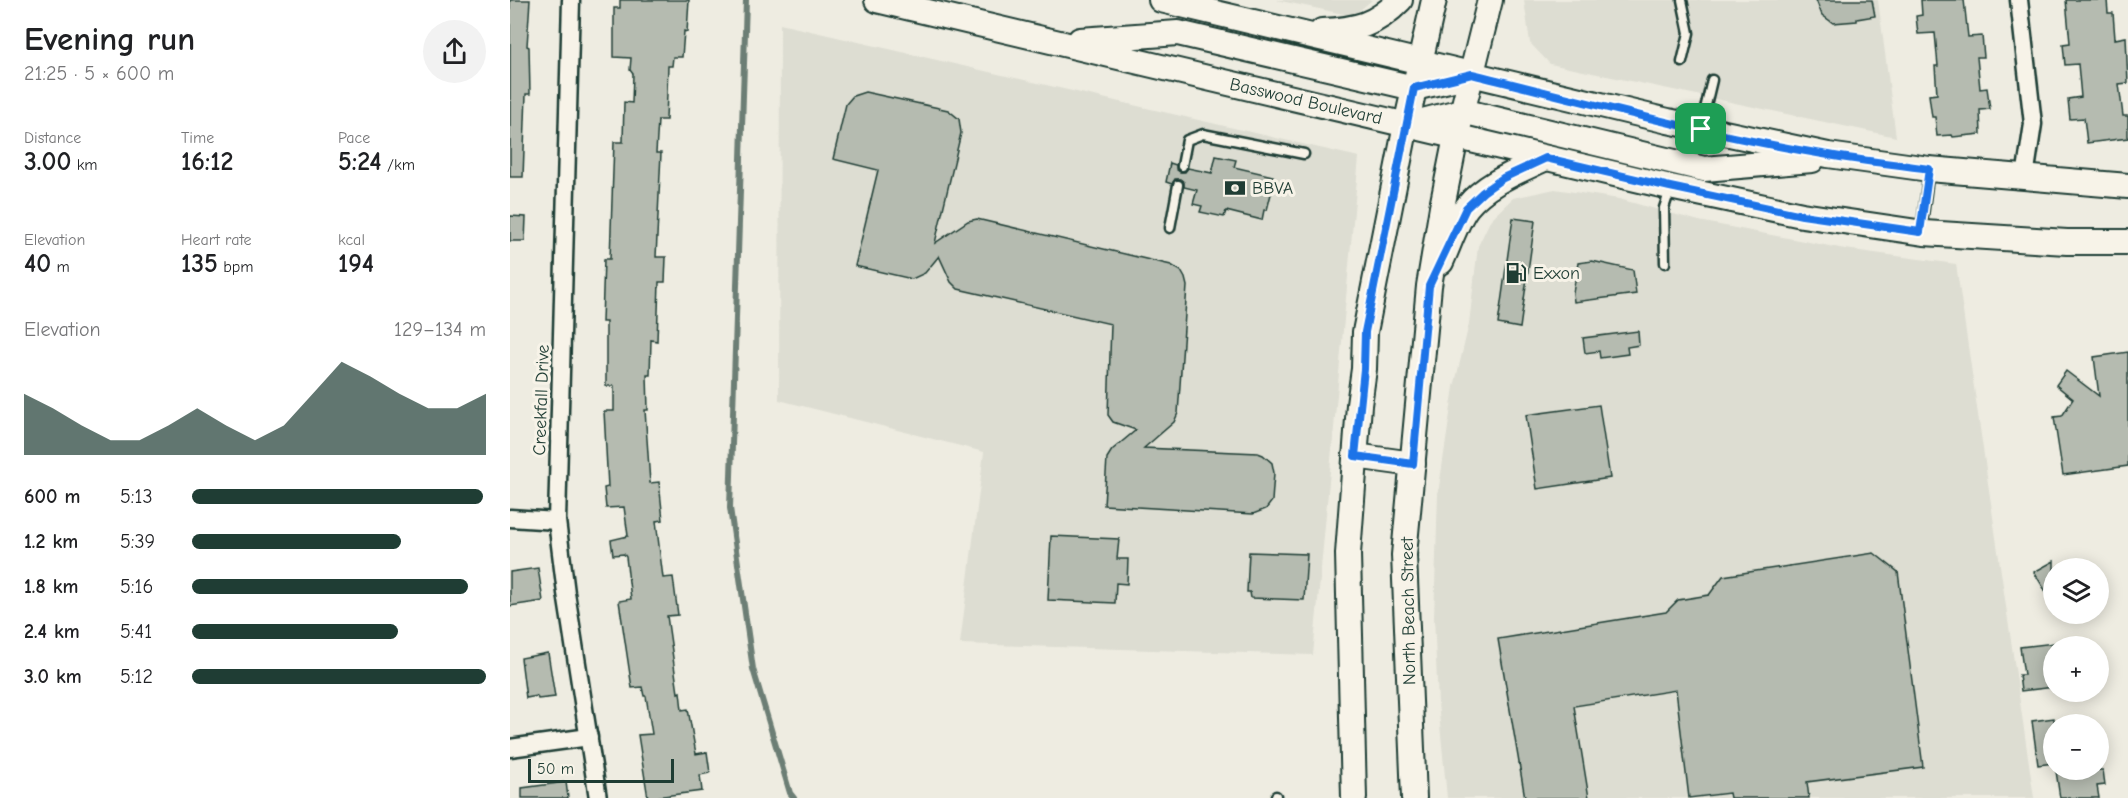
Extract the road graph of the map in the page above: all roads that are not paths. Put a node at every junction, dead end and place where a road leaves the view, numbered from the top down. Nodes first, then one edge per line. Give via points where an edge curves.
1 (571, 0) edge
2 (877, 0) edge
3 (1161, 0) edge
4 (1400, 0) edge
5 (1434, 0) edge
6 (1490, 0) edge
7 (1682, 0) edge
8 (2019, 0) edge
9 (1296, 32) junction
10 (1056, 42) junction
11 (1420, 62) junction
12 (1682, 62) dead end
13 (1472, 74) junction
14 (1712, 80) dead end
15 (1414, 88) junction
16 (1462, 111) junction
17 (1406, 125) junction
18 (1701, 129) junction
19 (1456, 136) junction
20 (1304, 154) dead end
21 (1843, 157) junction
22 (1546, 158) junction
23 (1182, 166) dead end
24 (1929, 169) junction
25 (2025, 177) junction
26 (1178, 185) dead end
27 (2128, 186) edge
28 (1670, 187) junction
29 (1170, 228) dead end
30 (1920, 232) junction
31 (2128, 242) edge
32 (1665, 263) dead end
33 (1429, 286) junction
34 (1355, 456) junction
35 (1413, 464) junction
36 (510, 518) edge
37 (557, 520) junction
38 (589, 737) junction
39 (510, 748) edge
40 (598, 798) edge
41 (1354, 798) edge
42 (1414, 798) edge

1 - 37 street, Creekfall Drive
2 - 10 main road, Basswood Boulevard
3 - 9 main road
4 - 9 main road via 1373,22 1346,31
5 - 11 main road
6 - 13 main road, North Beach Street
7 - 12 lane via 1689,33
8 - 25 street via 2033,124
9 - 11 main road
10 - 15 main road via 1178,33
10 - 17 main road, Basswood Boulevard
11 - 13 main road
11 - 15 main road
13 - 15 main road
13 - 16 main road, North Beach Street
13 - 18 main road
14 - 18 lane
15 - 17 main road
16 - 17 main road
16 - 19 main road, North Beach Street
16 - 21 main road via 1704,169
17 - 19 main road, Basswood Boulevard
17 - 34 main road via 1365,332
18 - 21 main road
19 - 22 main road, Basswood Boulevard
19 - 33 main road, North Beach Street
20 - 23 lane via 1203,134 1187,140
21 - 24 main road
22 - 28 main road, Basswood Boulevard
22 - 33 main road via 1503,178 1466,208
24 - 25 main road
24 - 30 lane
25 - 27 main road
26 - 29 lane
28 - 30 main road, Basswood Boulevard via 1802,215
28 - 32 lane via 1664,208
30 - 31 main road, Basswood Boulevard
33 - 35 main road, North Beach Street
34 - 35 main road
34 - 41 main road via 1348,554
35 - 42 main road, North Beach Street via 1404,555
36 - 37 street
37 - 38 street, Creekfall Drive
38 - 39 street
38 - 40 street, Creekfall Drive

